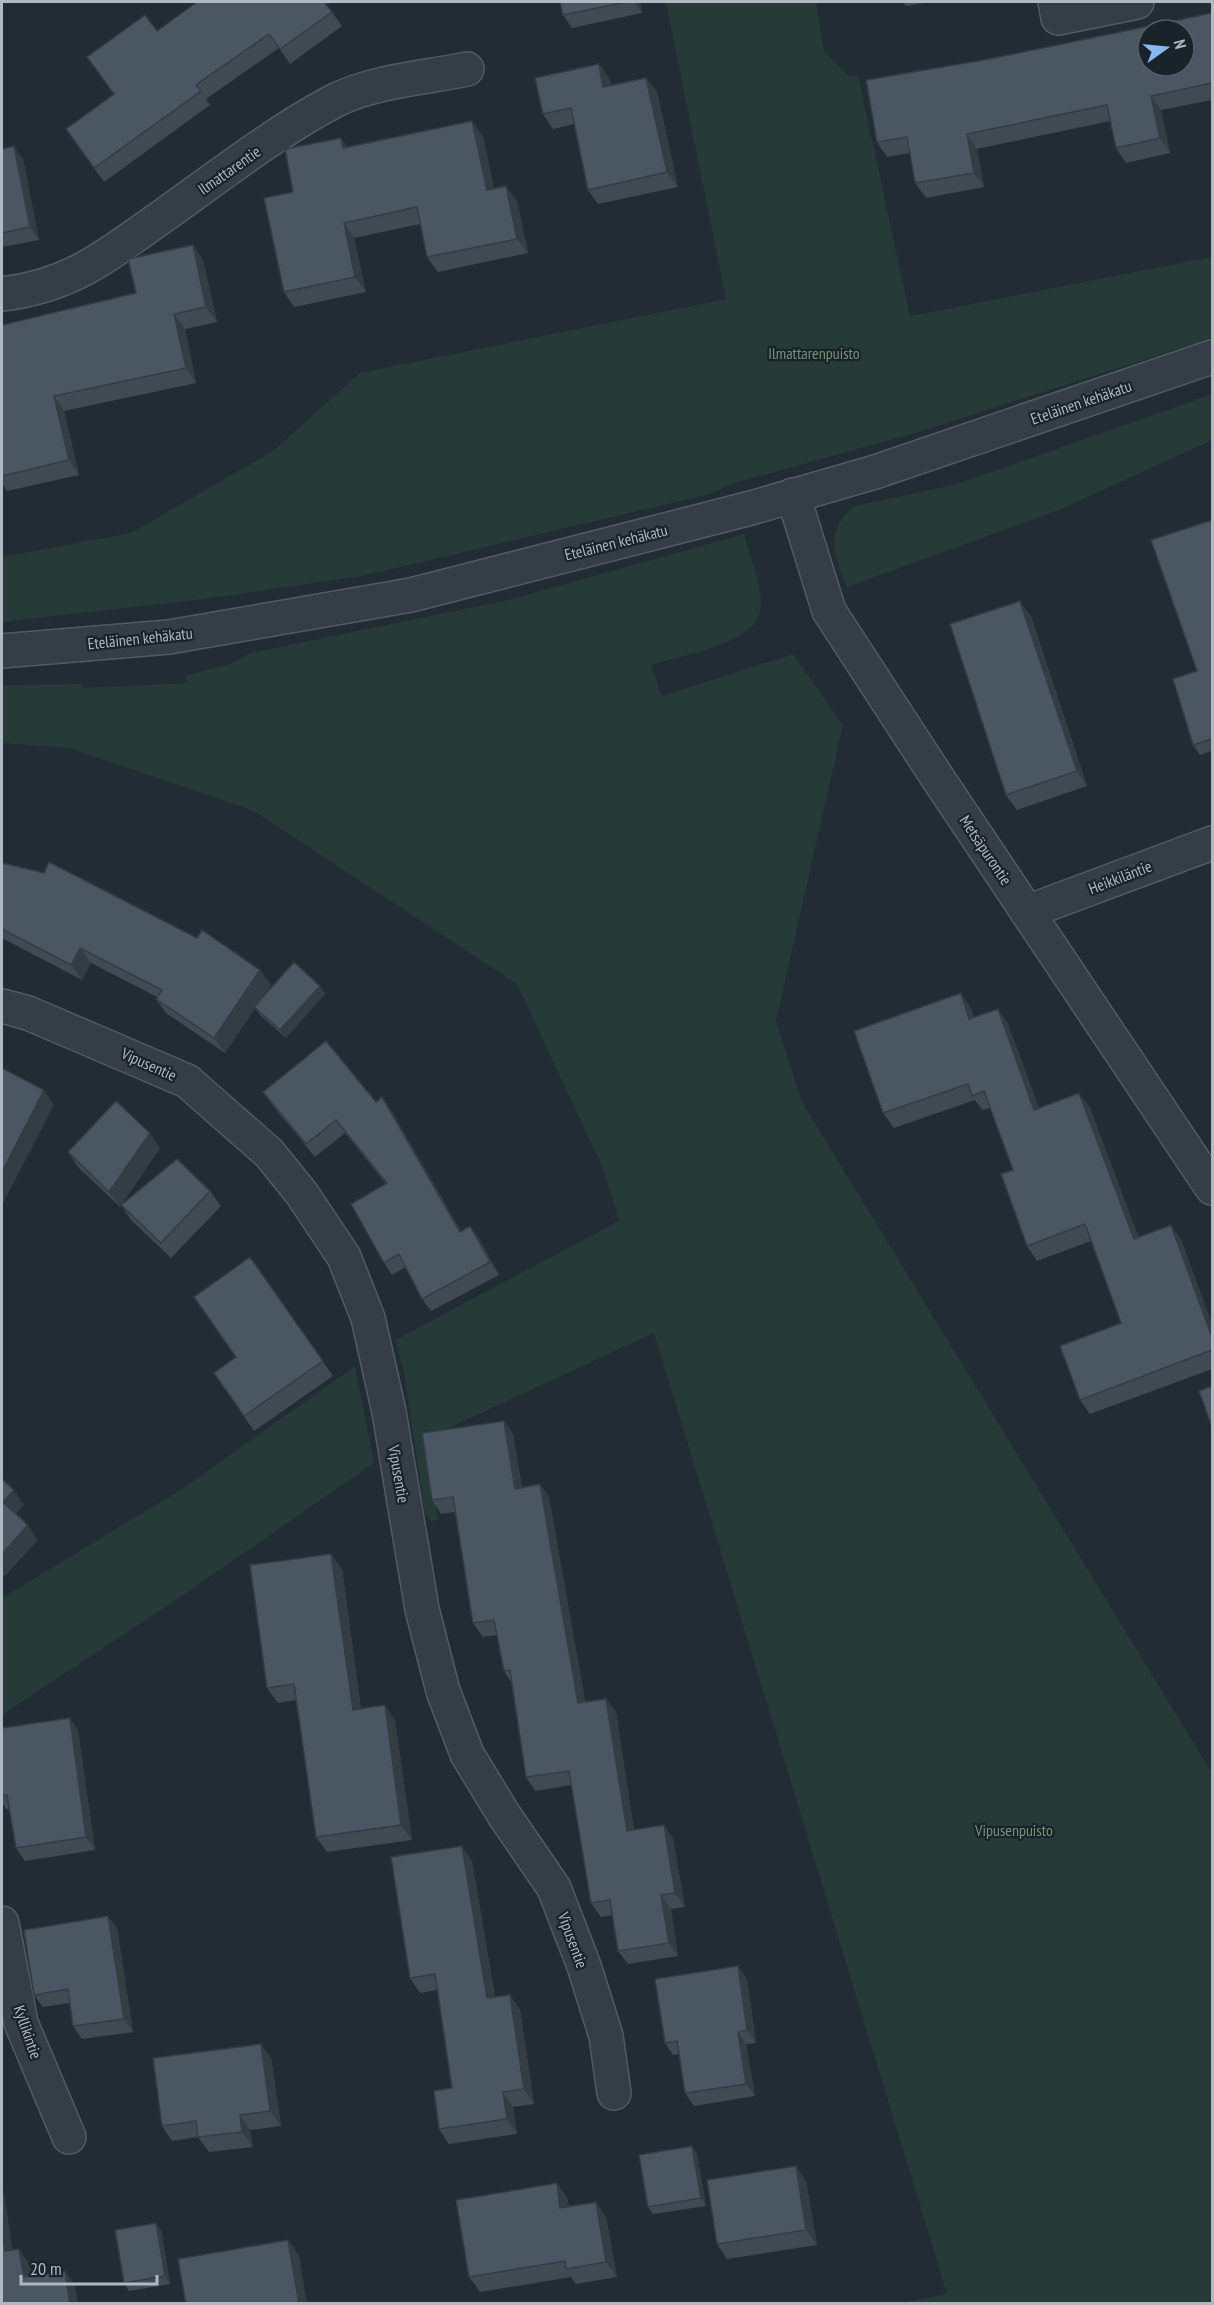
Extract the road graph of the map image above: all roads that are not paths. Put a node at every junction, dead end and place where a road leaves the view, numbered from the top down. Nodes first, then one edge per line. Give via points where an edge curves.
1 (1055, 2) edge
2 (1137, 2) edge
3 (467, 69) dead end
4 (2, 294) edge
5 (1212, 357) edge
6 (793, 495) junction
7 (2, 651) edge
8 (1212, 843) edge
9 (1027, 912) junction
10 (2, 1006) edge
11 (1212, 1188) edge
12 (2, 1923) edge
13 (614, 2092) dead end
14 (69, 2137) dead end

1 - 2 street via 1058,18
3 - 4 street, Ilmattarentie via 375,87 337,100 290,126 87,269 34,291
5 - 6 street, Eteläinen kehäkatu via 874,472
6 - 7 street, Eteläinen kehäkatu via 411,595 170,637
6 - 9 street, Metsäpurontie via 829,611
8 - 9 street, Heikkiläntie
9 - 11 street, Metsäpurontie
10 - 13 street, Vipusentie via 28,1013 188,1081 269,1153 344,1257 370,1330 389,1412 422,1609 442,1691 467,1754 554,1888 606,2036
12 - 14 street, Kyllikintie via 21,2023

